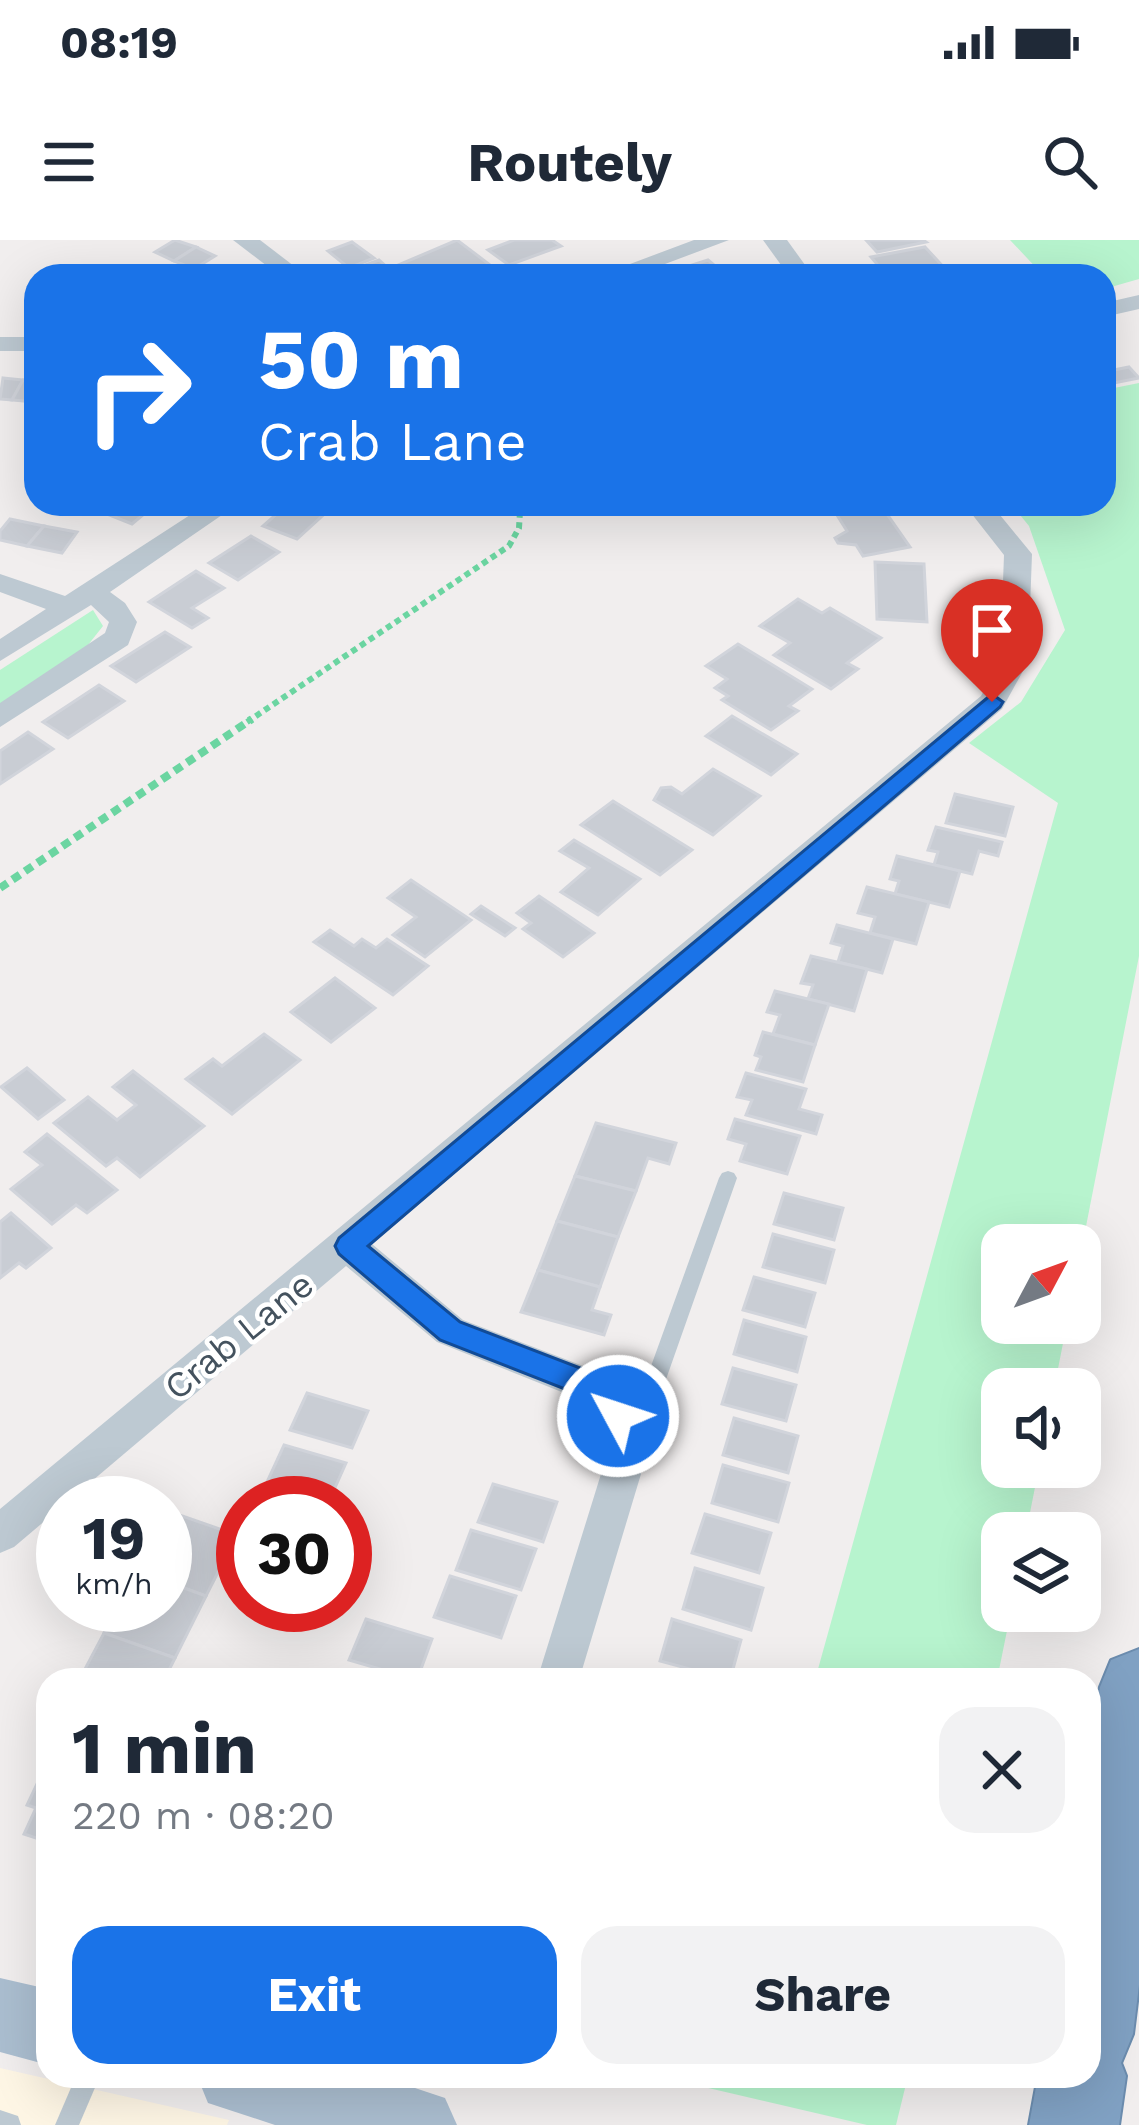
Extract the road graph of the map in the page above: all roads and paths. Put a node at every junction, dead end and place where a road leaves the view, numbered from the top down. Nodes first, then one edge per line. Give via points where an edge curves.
1 (245, 240) edge
2 (717, 240) edge
3 (278, 264) edge
4 (646, 264) edge
5 (207, 516) edge
6 (520, 516) edge
7 (987, 516) edge
8 (0, 583) edge
9 (78, 600) junction
10 (0, 652) edge
11 (0, 717) edge
12 (0, 888) edge
13 (728, 1178) dead end
14 (349, 1246) junction
15 (618, 1416) junction
16 (0, 1534) edge
17 (562, 1668) edge
18 (1139, 1687) edge
19 (1101, 1960) edge
20 (0, 2014) edge
21 (36, 2024) edge
22 (83, 2088) edge
23 (280, 2088) edge
24 (1080, 2088) edge
25 (0, 2122) edge
26 (9, 2125) edge
27 (67, 2125) edge
28 (418, 2125) edge
29 (1074, 2125) edge

1 - 3 street
2 - 4 street
5 - 9 street
6 - 12 path via 508,546
7 - 14 street, Crab Lane via 1018,554 1014,662 992,702
8 - 9 street
9 - 10 street
9 - 11 street via 115,609 123,622 118,638
13 - 15 lane via 654,1385
14 - 15 street via 450,1331 604,1390
14 - 16 street, Crab Lane
15 - 17 street via 621,1474
18 - 19 highway
20 - 21 main road
22 - 27 lane
23 - 28 main road
24 - 29 highway
25 - 26 lane

